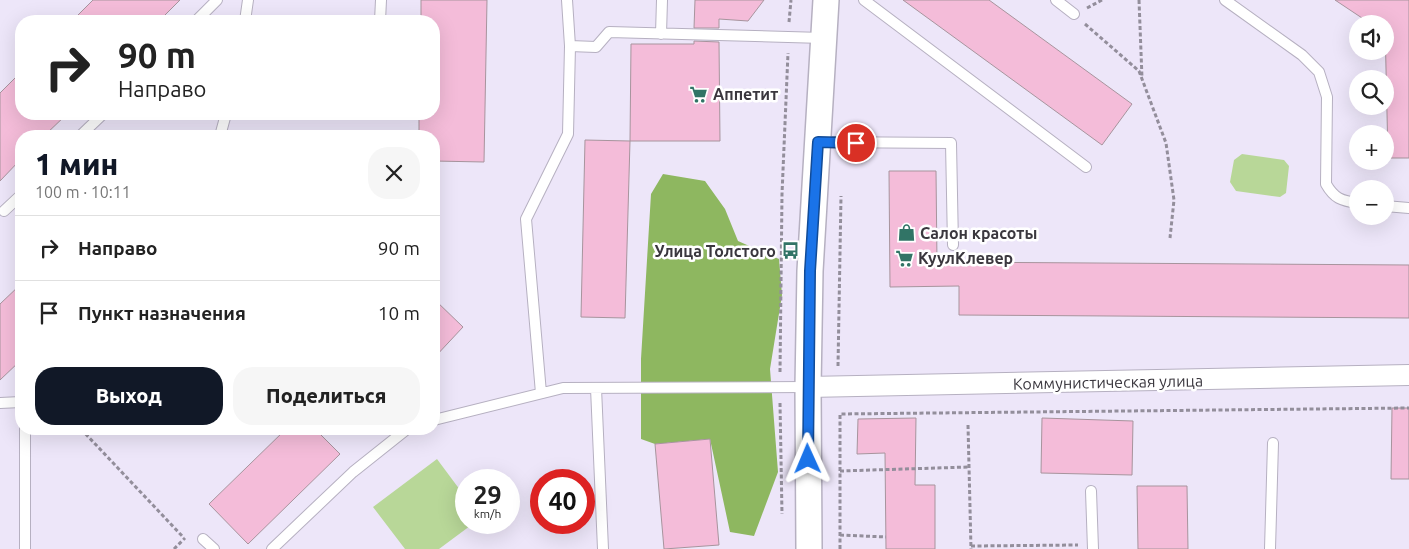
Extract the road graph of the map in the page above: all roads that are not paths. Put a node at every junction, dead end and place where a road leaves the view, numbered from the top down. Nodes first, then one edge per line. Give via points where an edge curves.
1 (217, 0) edge
2 (248, 0) edge
3 (380, 0) edge
4 (567, 0) edge
5 (662, 0) edge
6 (826, 0) edge
7 (864, 0) edge
8 (1056, 0) edge
9 (1225, 0) edge
10 (1074, 14) road end
11 (202, 15) edge
12 (246, 15) edge
13 (380, 15) edge
14 (661, 34) junction
15 (824, 38) junction
16 (570, 46) junction
17 (97, 120) edge
18 (86, 130) edge
19 (818, 142) junction
20 (1086, 167) dead end
21 (15, 200) edge
22 (1349, 202) edge
23 (1394, 207) edge
24 (1409, 208) edge
25 (4, 212) dead end
26 (953, 245) dead end
27 (1409, 375) edge
28 (808, 387) junction
29 (596, 388) junction
30 (540, 393) junction
31 (15, 402) edge
32 (0, 403) edge
33 (440, 418) edge
34 (25, 435) edge
35 (399, 435) edge
36 (1274, 443) dead end
37 (1091, 491) dead end
38 (203, 539) dead end
39 (1093, 547) edge
40 (25, 549) edge
41 (214, 549) edge
42 (272, 549) edge
43 (603, 549) edge
44 (809, 549) edge
45 (1270, 549) edge

1 - 11 lane
2 - 12 lane
3 - 13 lane
4 - 16 lane
5 - 14 lane
6 - 15 street
7 - 20 lane
8 - 10 lane
9 - 22 lane via 1302,54 1319,72 1327,97 1326,184 1333,196
14 - 15 lane
14 - 16 lane via 609,32 596,47
15 - 19 street
16 - 30 lane via 568,134 526,219
17 - 18 lane
19 - 26 lane via 951,144
19 - 28 street via 810,271
21 - 25 lane
23 - 24 lane
27 - 28 street, Коммунистическая улица
28 - 29 lane
28 - 44 street
29 - 30 lane via 563,388
29 - 43 lane
30 - 33 lane
31 - 32 lane
34 - 40 lane
35 - 42 lane via 353,472
36 - 45 lane
37 - 39 lane
38 - 41 lane

